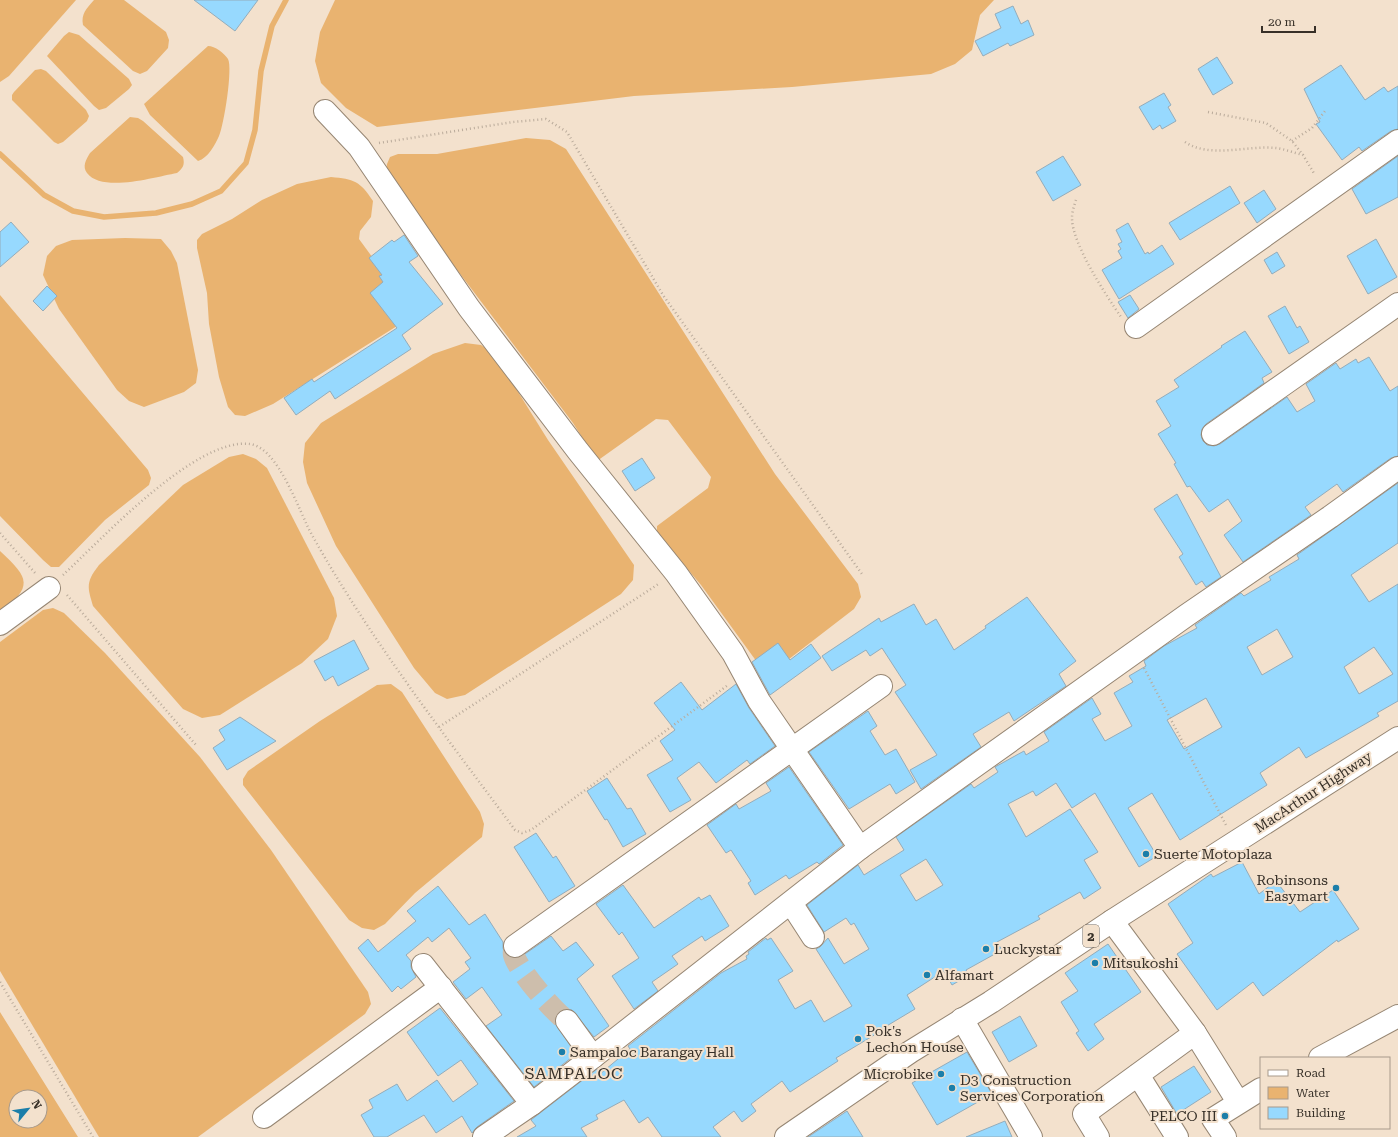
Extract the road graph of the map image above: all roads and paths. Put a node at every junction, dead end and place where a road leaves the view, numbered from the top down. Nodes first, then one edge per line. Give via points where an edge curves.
1 (325, 111) dead end
2 (1325, 111) dead end
3 (1208, 112) dead end
4 (1292, 141) junction
5 (1398, 141) edge
6 (1185, 142) dead end
7 (359, 147) junction
8 (1303, 156) junction
9 (1326, 193) junction
10 (1076, 200) dead end
11 (1398, 304) edge
12 (1136, 327) joint
13 (1214, 434) dead end
14 (1398, 468) edge
15 (0, 532) edge
16 (676, 573) junction
17 (862, 574) dead end
18 (52, 585) junction
19 (0, 624) edge
20 (1135, 652) junction
21 (743, 674) junction
22 (881, 686) dead end
23 (439, 727) junction
24 (1398, 738) edge
25 (196, 745) dead end
26 (792, 748) junction
27 (1235, 842) junction
28 (860, 848) junction
29 (790, 903) junction
30 (1112, 921) junction
31 (813, 937) dead end
32 (517, 944) dead end
33 (423, 965) dead end
34 (0, 982) edge
35 (441, 987) junction
36 (1398, 1016) edge
37 (962, 1019) junction
38 (567, 1021) tunnel mouth
39 (1195, 1033) junction
40 (593, 1057) junction
41 (1322, 1057) edge
42 (1138, 1075) junction
43 (1260, 1090) edge
44 (1238, 1102) junction
45 (532, 1104) junction
46 (264, 1117) dead end
47 (93, 1137) edge
48 (484, 1137) edge
49 (786, 1137) edge
50 (1031, 1137) edge
51 (1098, 1137) edge
52 (1177, 1137) edge
53 (1225, 1137) edge

1 - 7 main road
2 - 4 path via 1312,128
3 - 4 path via 1266,123
4 - 8 path
5 - 9 main road
6 - 8 path via 1200,149 1276,148
7 - 16 main road via 469,308 578,451
7 - 17 path via 546,119 567,132 663,295
8 - 9 path
9 - 12 main road
10 - 12 path via 1072,219 1080,246 1092,271 1125,323
11 - 13 main road
14 - 20 main road
15 - 18 path
16 - 21 main road via 734,653
16 - 23 path
18 - 19 main road
18 - 23 path via 164,482 192,463 228,445 252,444 271,456 285,478 326,560 366,623
18 - 25 path
20 - 27 path
20 - 28 main road
21 - 23 path via 531,830 522,833 515,830
21 - 26 main road
22 - 26 main road
24 - 27 main road, MacArthur Highway / 2
26 - 28 main road
26 - 32 main road
27 - 30 main road, MacArthur Highway / 2
28 - 29 main road
29 - 31 main road
29 - 40 main road
30 - 37 main road, MacArthur Highway / 2
30 - 39 main road
33 - 35 main road
34 - 47 path
35 - 45 main road
35 - 46 main road
36 - 41 main road
37 - 49 main road, MacArthur Highway / 2
37 - 50 main road
38 - 40 main road
39 - 42 main road
39 - 44 main road
40 - 45 main road
42 - 51 main road via 1084,1114
42 - 52 main road
43 - 44 main road
44 - 53 main road via 1213,1119
45 - 48 main road

